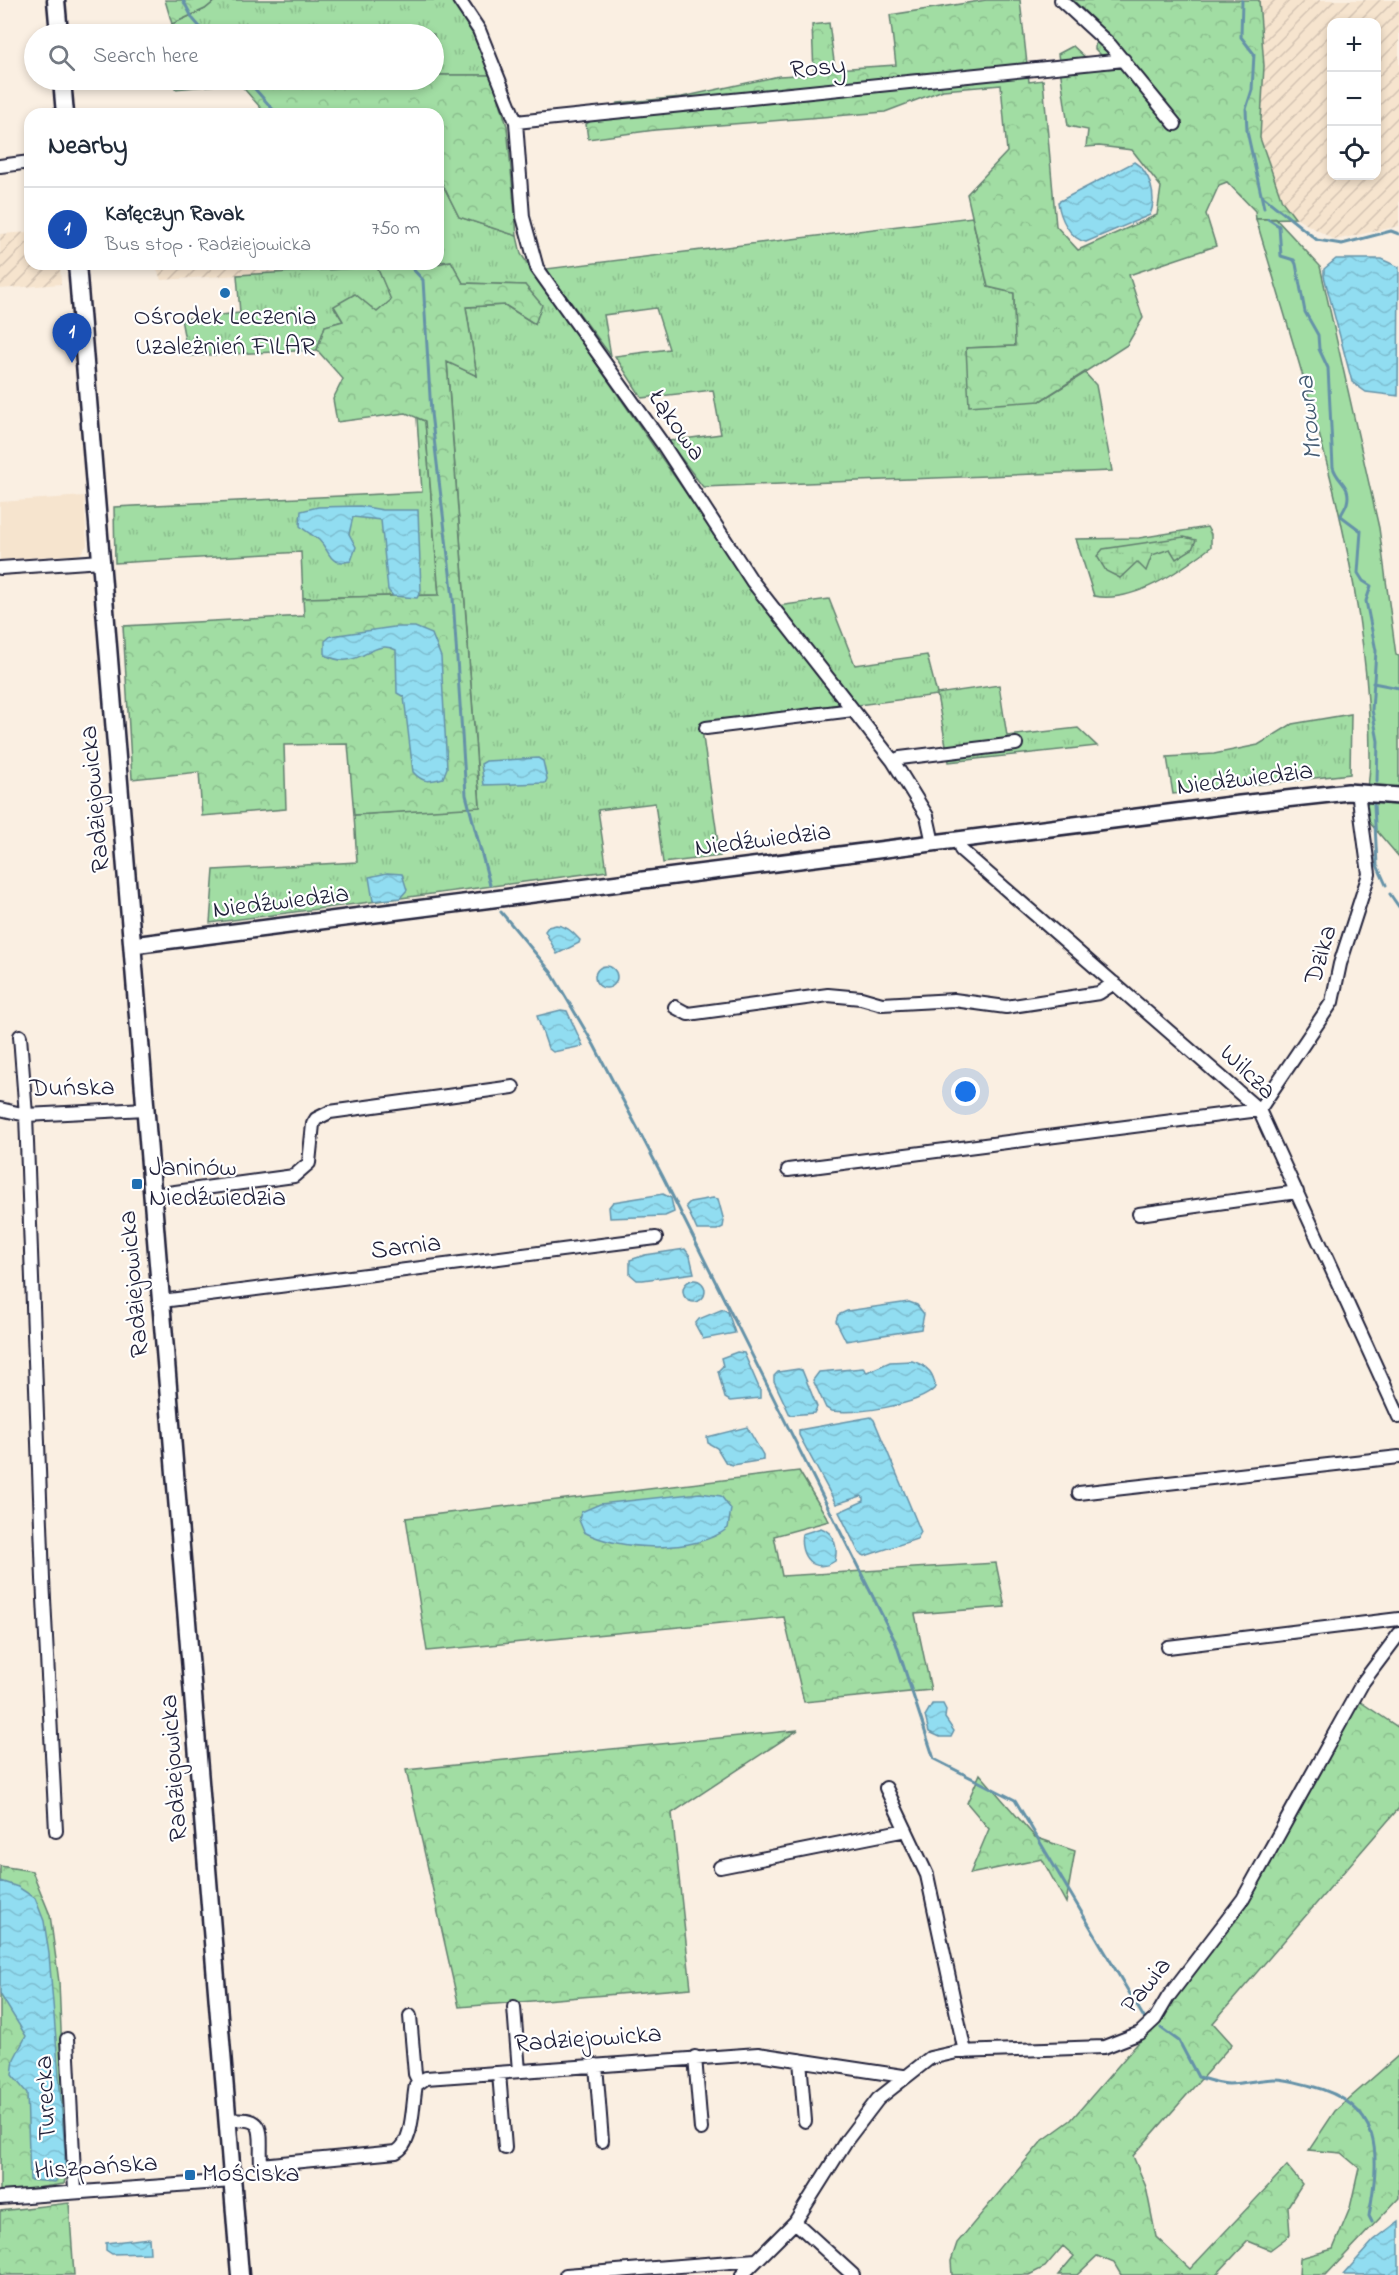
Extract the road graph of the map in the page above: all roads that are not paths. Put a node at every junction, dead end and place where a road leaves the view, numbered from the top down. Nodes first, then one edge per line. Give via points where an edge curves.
1 (56, 0) edge
2 (459, 0) edge
3 (1061, 0) edge
4 (58, 24) edge
5 (1124, 60) junction
6 (63, 90) edge
7 (64, 108) edge
8 (516, 122) junction
9 (1175, 124) dead end
10 (24, 163) edge
11 (0, 166) edge
12 (78, 270) edge
13 (102, 561) junction
14 (0, 568) edge
15 (853, 710) junction
16 (706, 728) dead end
17 (1016, 744) dead end
18 (893, 761) junction
19 (1358, 792) junction
20 (1390, 795) edge
21 (958, 840) junction
22 (933, 843) junction
23 (133, 945) junction
24 (1114, 983) junction
25 (675, 1007) dead end
26 (20, 1036) dead end
27 (513, 1087) dead end
28 (0, 1109) edge
29 (146, 1109) junction
30 (1258, 1110) junction
31 (26, 1115) junction
32 (788, 1170) dead end
33 (1298, 1192) junction
34 (153, 1195) junction
35 (1139, 1214) dead end
36 (656, 1238) dead end
37 (162, 1301) junction
38 (1399, 1417) edge
39 (1399, 1457) edge
40 (1079, 1493) dead end
41 (1399, 1619) edge
42 (1399, 1634) edge
43 (1168, 1647) dead end
44 (886, 1788) dead end
45 (906, 1830) junction
46 (56, 1831) dead end
47 (720, 1867) dead end
48 (514, 2007) dead end
49 (410, 2016) dead end
50 (66, 2039) dead end
51 (965, 2052) junction
52 (695, 2058) junction
53 (800, 2060) junction
54 (596, 2065) junction
55 (519, 2071) junction
56 (499, 2073) junction
57 (903, 2076) junction
58 (419, 2082) junction
59 (227, 2120) junction
60 (805, 2121) dead end
61 (701, 2129) dead end
62 (602, 2141) dead end
63 (505, 2148) dead end
64 (232, 2181) junction
65 (75, 2191) junction
66 (0, 2198) edge
67 (795, 2222) junction
68 (756, 2260) junction
69 (240, 2275) edge
70 (566, 2275) edge
71 (742, 2275) edge
72 (853, 2275) edge

1 - 4 main road
2 - 8 street, Łąkowa via 479,30
3 - 5 street
5 - 8 street, Rosy
5 - 9 street
6 - 7 main road
8 - 15 street, Łąkowa via 523,217 537,268 662,443 752,581
10 - 11 street
12 - 13 main road, Radziejowicka
13 - 14 street
13 - 23 main road, Radziejowicka
15 - 16 street
15 - 18 street, Łąkowa
17 - 18 street
18 - 22 street, Łąkowa via 927,816
19 - 20 street, Niedźwiedzia
19 - 21 street, Niedźwiedzia
19 - 30 street, Dzika via 1369,874 1332,1002
21 - 22 street, Niedźwiedzia
21 - 24 street, Wilcza via 961,850
22 - 23 street, Niedźwiedzia
23 - 29 main road, Radziejowicka
24 - 25 street via 1099,993 1006,1007 954,1000 882,1004 828,995 688,1014
24 - 30 street, Wilcza
26 - 31 street
27 - 34 street via 330,1112 313,1124 309,1163 294,1176
28 - 31 street, Duńska
29 - 31 street, Duńska
29 - 34 main road, Radziejowicka
30 - 32 street
30 - 33 street, Wilcza
31 - 46 street
33 - 35 street
33 - 38 street, Wilcza
34 - 37 main road, Radziejowicka
36 - 37 street, Sarnia
37 - 59 main road, Radziejowicka
39 - 40 street
41 - 43 street
42 - 51 street, Pawia via 1363,1682 1243,1899 1155,2019 1140,2033 1104,2047
44 - 45 street
45 - 47 street
45 - 51 street via 927,1875
48 - 55 street
49 - 58 street
50 - 65 street, Turecka
51 - 57 street, Pawia via 930,2058
52 - 53 street, Radziejowicka via 758,2054
52 - 54 street, Radziejowicka
52 - 61 street
53 - 57 street, Radziejowicka
53 - 60 street
54 - 55 street, Radziejowicka
54 - 62 street
55 - 56 street, Radziejowicka
56 - 58 street, Radziejowicka via 426,2078
56 - 63 street
57 - 67 street, Pawia via 878,2098 849,2136
58 - 59 street via 407,2139 396,2152 261,2165 259,2127 255,2121
59 - 64 main road, Radziejowicka
64 - 65 street, Hiszpańska
64 - 69 main road, Radziejowicka
65 - 66 street, Hiszpańska
67 - 68 street, Pawia
67 - 72 street
68 - 70 street
68 - 71 street, Pawia

